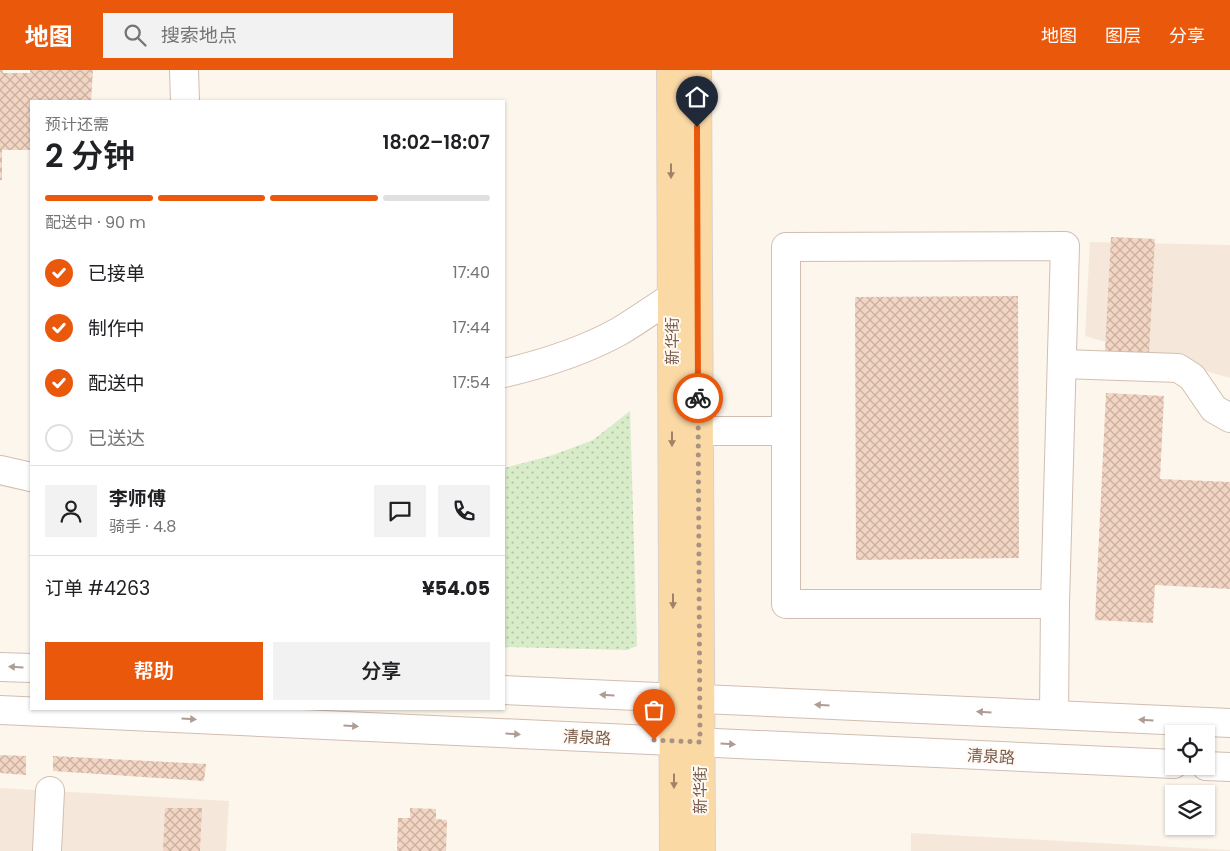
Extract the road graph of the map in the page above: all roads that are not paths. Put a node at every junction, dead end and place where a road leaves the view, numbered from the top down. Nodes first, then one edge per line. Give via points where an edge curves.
1 (184, 70) edge
2 (671, 70) edge
3 (697, 70) edge
4 (185, 100) edge
5 (672, 297) junction
6 (1062, 364) junction
7 (505, 373) edge
8 (1230, 418) edge
9 (698, 431) junction
10 (786, 431) junction
11 (0, 470) edge
12 (30, 477) edge
13 (1056, 604) junction
14 (0, 667) edge
15 (30, 668) edge
16 (505, 690) edge
17 (673, 698) junction
18 (700, 699) junction
19 (0, 710) edge
20 (1054, 715) junction
21 (1230, 723) edge
22 (687, 742) junction
23 (1165, 764) edge
24 (1215, 766) edge
25 (1230, 767) edge
26 (50, 791) dead end
27 (47, 851) edge
28 (674, 851) edge
29 (701, 851) edge

1 - 4 street
2 -> 5 main road, 新华街
3 - 9 main road, 新华街
5 - 7 street via 619,331 588,346
5 -> 17 main road, 新华街
6 - 8 street via 1178,368 1192,377 1214,409
6 - 10 street via 1065,246 786,247
6 - 13 street
9 - 10 street
9 - 18 main road, 新华街
10 - 13 street via 786,604
11 - 12 street
13 - 20 street
15 -> 14 street
17 -> 16 street
17 - 18 street
17 - 22 main road, 新华街
20 -> 18 street
18 - 22 main road, 新华街
19 -> 22 street, 清泉路
21 -> 20 street
22 -> 23 street, 清泉路
22 -> 28 main road, 新华街
22 - 29 main road, 新华街
24 - 25 street
26 - 27 street

